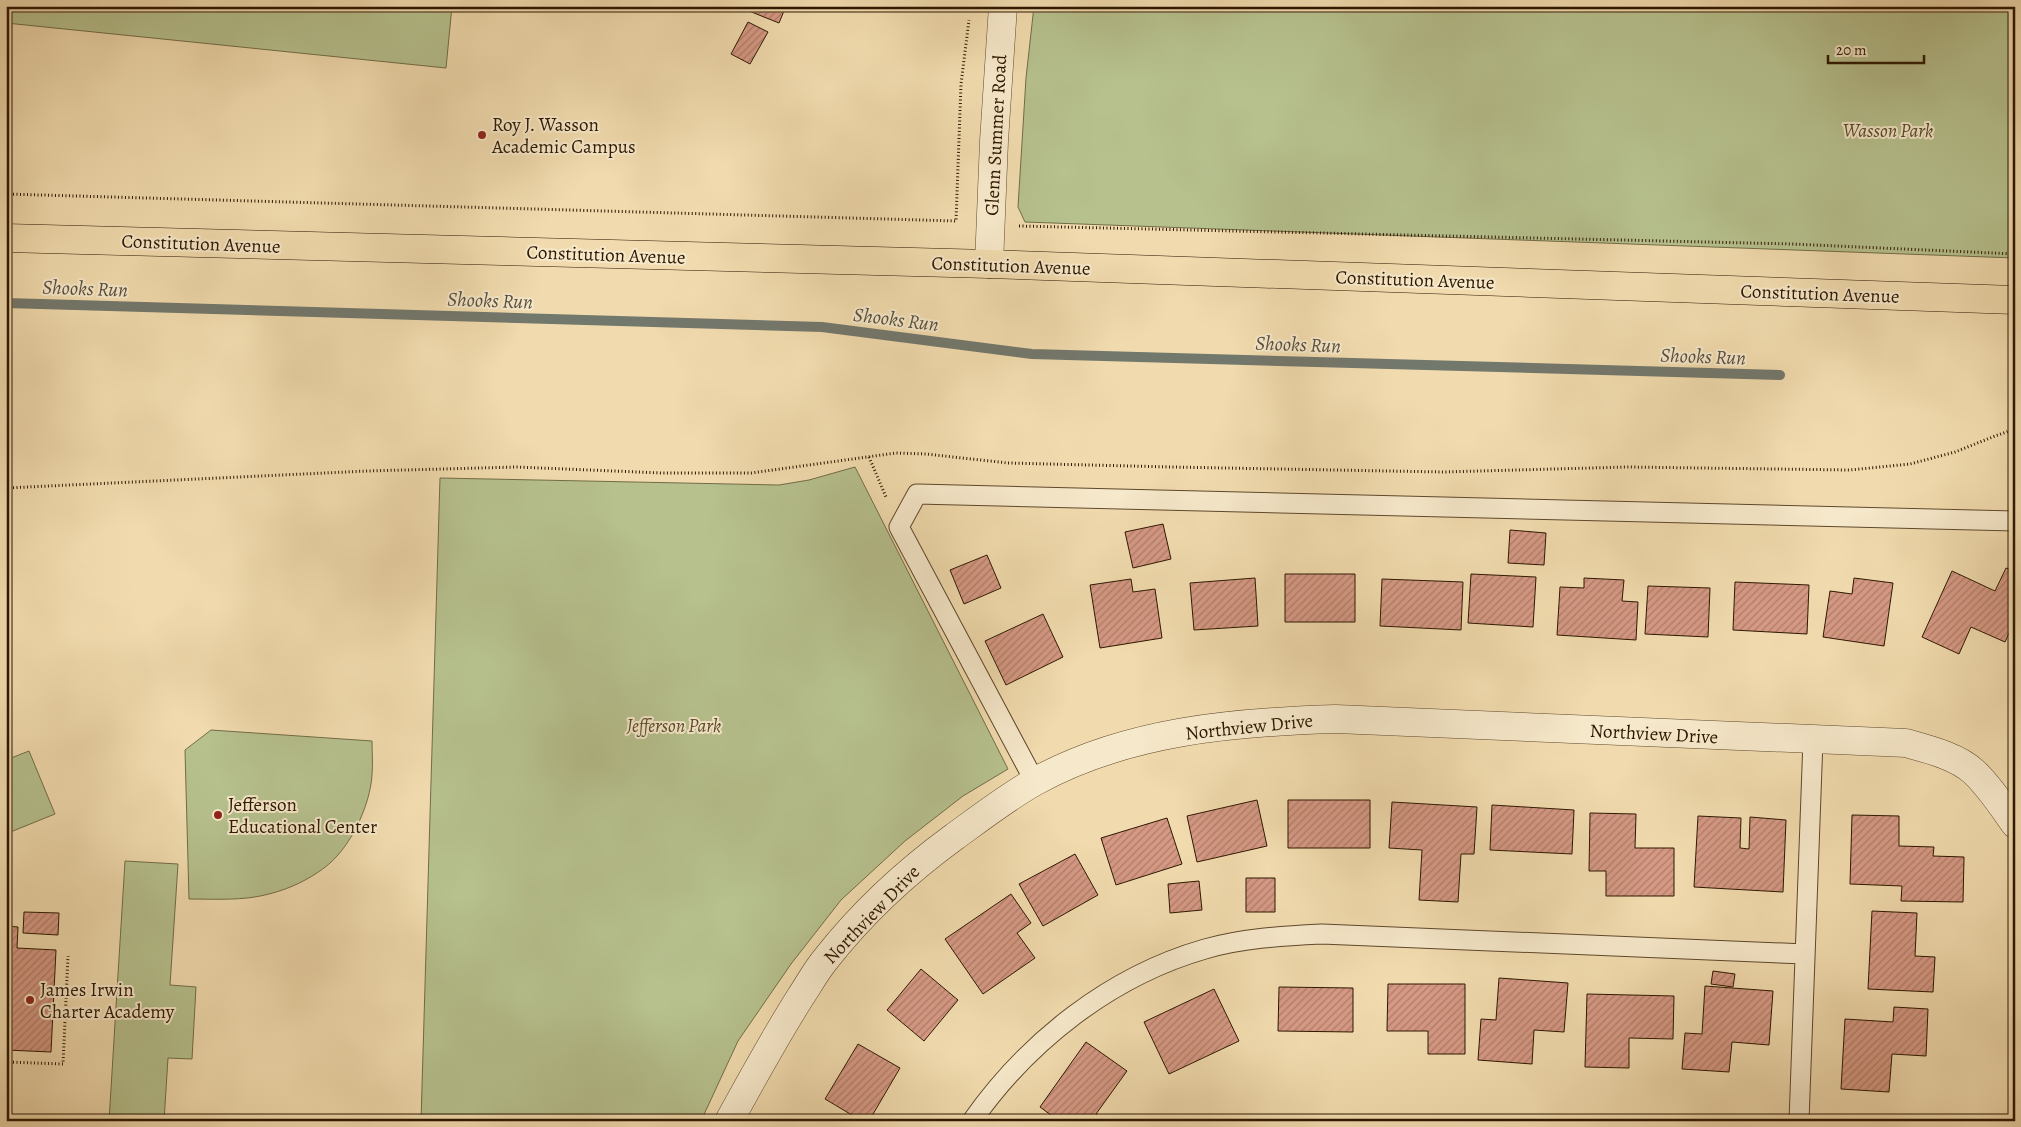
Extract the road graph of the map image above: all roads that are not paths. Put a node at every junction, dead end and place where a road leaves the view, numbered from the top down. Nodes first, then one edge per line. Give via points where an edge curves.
1 (1002, 6) edge
2 (6, 238) edge
3 (989, 264) junction
4 (2015, 300) edge
5 (2015, 521) edge
6 (1813, 740) junction
7 (1035, 782) junction
8 (2015, 824) edge
9 (1805, 954) junction
10 (729, 1121) edge
11 (972, 1121) edge
12 (1799, 1121) edge

1 - 3 street, Glenn Summer Road
2 - 3 main road, Constitution Avenue
3 - 4 main road, Constitution Avenue
5 - 7 lane via 917,494 899,527
6 - 7 street, Northview Drive via 1336,719 1268,721 1210,727 1146,740 1084,759
6 - 8 street, Northview Drive via 1906,743 1938,752 1973,770
6 - 9 lane
7 - 10 street, Northview Drive via 927,858 882,897 824,961 784,1023
9 - 11 lane via 1322,934 1270,937 1206,948 1144,971 1098,998 1051,1033 1008,1076
9 - 12 lane

